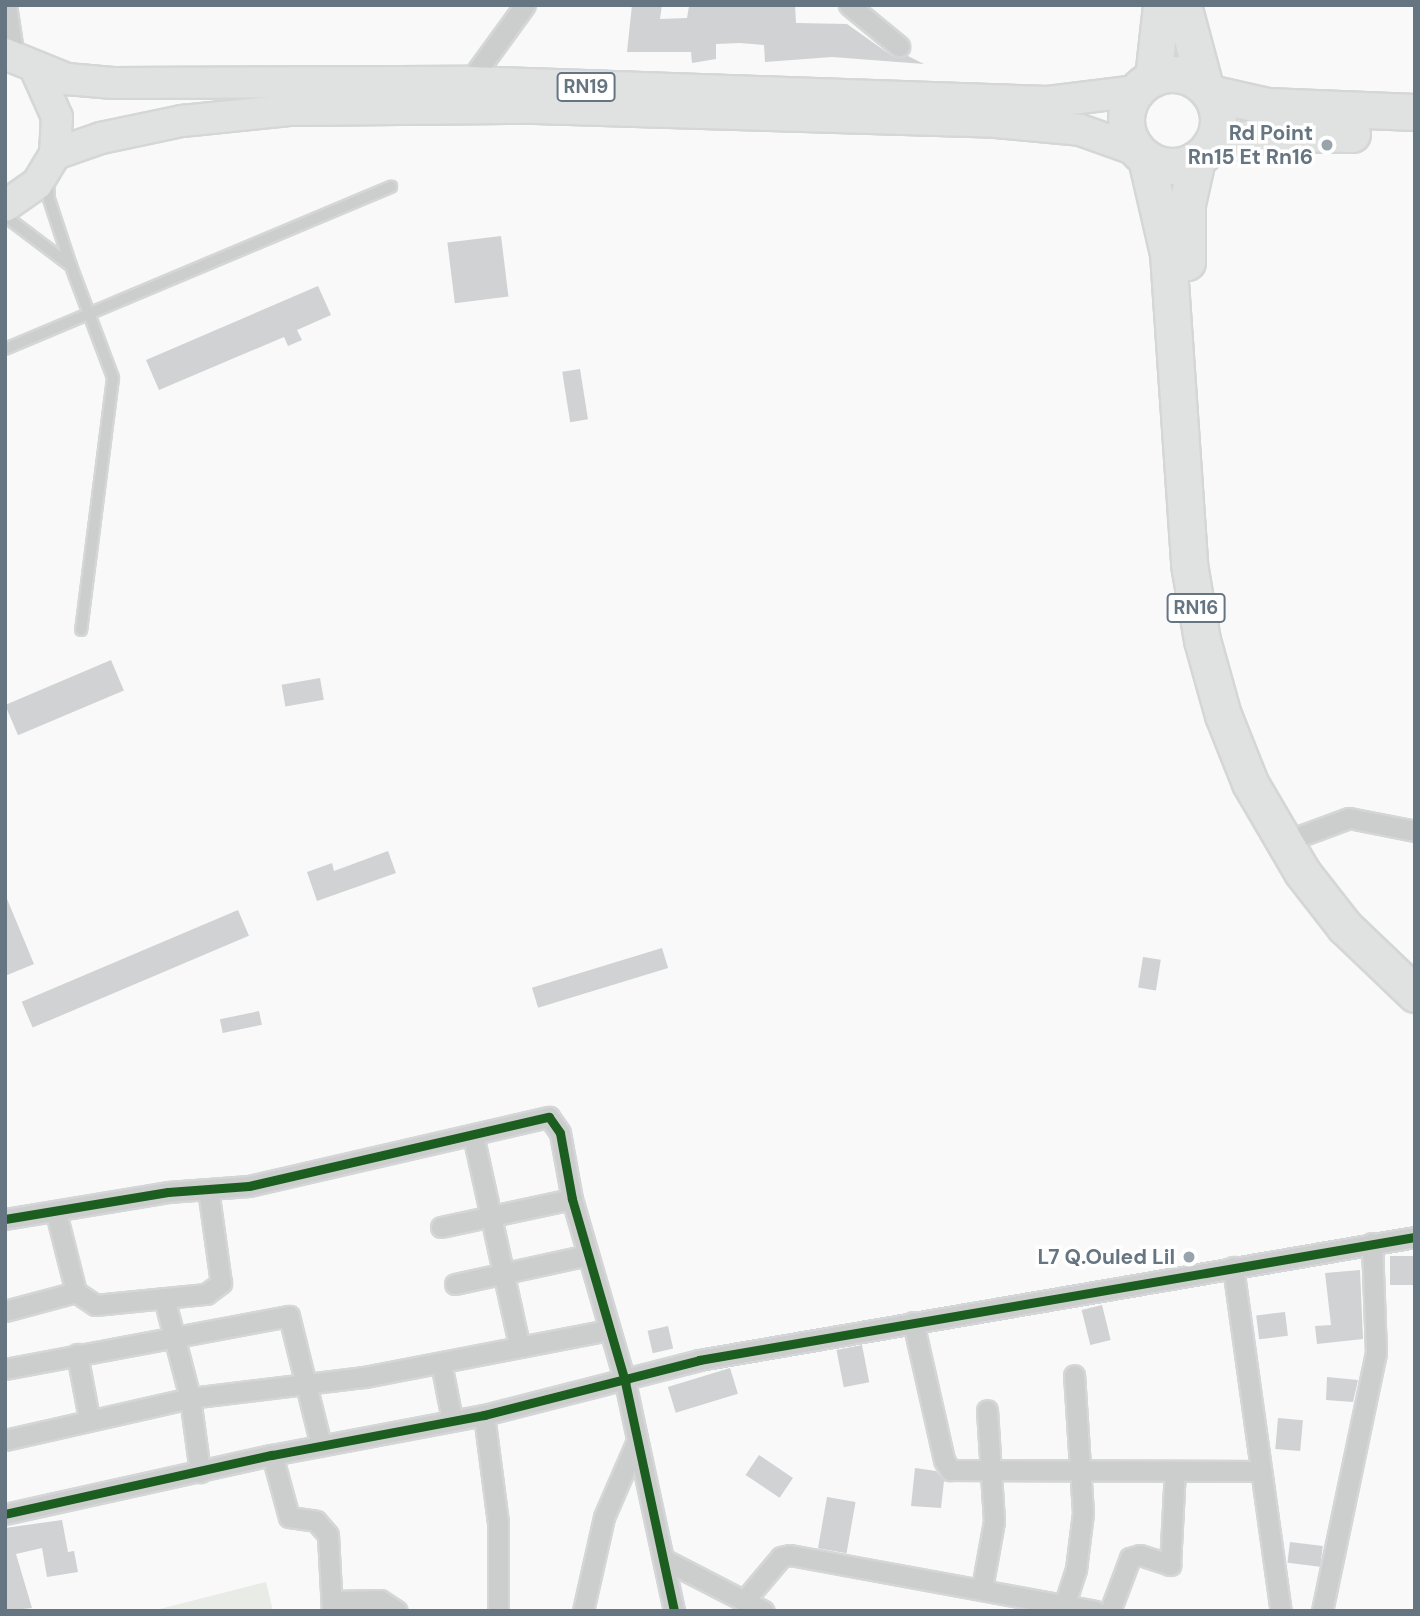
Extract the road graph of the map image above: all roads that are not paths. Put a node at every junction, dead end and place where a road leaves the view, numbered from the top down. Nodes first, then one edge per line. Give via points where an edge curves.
1 (6, 5) edge
2 (525, 5) edge
3 (849, 5) edge
4 (1161, 5) edge
5 (1183, 5) edge
6 (898, 46) dead end
7 (18, 60) edge
8 (469, 82) junction
9 (1145, 84) junction
10 (1207, 90) junction
11 (1415, 112) edge
12 (1415, 136) edge
13 (1203, 152) junction
14 (1143, 155) junction
15 (51, 162) junction
16 (391, 187) dead end
17 (5, 206) edge
18 (5, 216) edge
19 (71, 266) junction
20 (91, 311) junction
21 (5, 349) edge
22 (81, 630) dead end
23 (1415, 831) edge
24 (1303, 835) junction
25 (1415, 968) edge
26 (1415, 994) edge
27 (473, 1135) junction
28 (208, 1189) junction
29 (572, 1199) junction
30 (56, 1213) junction
31 (5, 1219) edge
32 (492, 1219) junction
33 (441, 1227) dead end
34 (1415, 1237) edge
35 (1373, 1243) junction
36 (588, 1255) junction
37 (1233, 1266) junction
38 (504, 1274) junction
39 (455, 1284) dead end
40 (76, 1292) junction
41 (164, 1298) junction
42 (5, 1311) edge
43 (913, 1322) junction
44 (608, 1330) junction
45 (173, 1334) junction
46 (519, 1345) junction
47 (77, 1354) junction
48 (440, 1363) junction
49 (5, 1369) edge
50 (1074, 1375) dead end
51 (625, 1382) junction
52 (307, 1383) junction
53 (190, 1398) junction
54 (988, 1410) dead end
55 (484, 1415) junction
56 (89, 1418) junction
57 (452, 1419) junction
58 (5, 1440) edge
59 (636, 1443) junction
60 (321, 1445) junction
61 (272, 1455) junction
62 (1082, 1469) junction
63 (1175, 1471) junction
64 (1258, 1471) junction
65 (200, 1472) junction
66 (993, 1472) junction
67 (5, 1514) edge
68 (665, 1560) junction
69 (982, 1588) junction
70 (744, 1601) junction
71 (1023, 1603) edge
72 (1065, 1603) junction
73 (333, 1606) edge
74 (397, 1611) edge
75 (498, 1611) edge
76 (583, 1611) edge
77 (674, 1611) edge
78 (764, 1611) edge
79 (1094, 1611) edge
80 (1110, 1611) edge
81 (1281, 1611) edge
82 (1322, 1611) edge

1 - 7 street
2 - 8 street
3 - 6 street
4 - 9 highway, RN16
5 - 10 highway, RN16
7 - 8 main road, RN19 via 67,79 113,83
7 - 15 main road via 57,117
8 - 9 main road, RN19 via 1048,102
9 - 10 highway via 1183,75
9 - 14 highway, RN16 via 1126,125
10 - 11 highway via 1266,106
10 - 13 highway, RN16 via 1218,122
12 - 13 highway via 1275,133
13 - 14 highway via 1166,165
13 - 24 highway, RN16 via 1187,204 1186,251 1211,579 1242,705
14 - 15 main road, RN19 via 1095,133 996,122 535,108 278,111 182,121 101,138
14 - 26 highway, RN16 via 1164,228 1172,292 1191,576 1223,715 1261,803 1302,873 1345,927
15 - 17 main road, RN19 via 24,196
15 - 19 lane via 49,199
16 - 20 lane
18 - 19 lane
19 - 20 lane
20 - 21 lane
20 - 22 lane via 113,378
23 - 24 street via 1349,818
24 - 25 highway, RN16 via 1362,915
27 - 28 street via 249,1186
27 - 29 street via 549,1117 560,1133
27 - 32 street
28 - 30 street
28 - 41 street via 221,1283 206,1294
29 - 32 street
29 - 36 street
30 - 31 street
30 - 40 street
32 - 33 street
32 - 38 street
34 - 35 street
35 - 37 street
35 - 82 street via 1376,1353
36 - 38 street
36 - 44 street
37 - 43 street
37 - 64 street
38 - 39 street
38 - 46 street
40 - 41 street via 96,1305
40 - 42 street
41 - 45 street
43 - 51 street via 699,1360
43 - 66 street via 946,1467 957,1472
44 - 46 street
44 - 51 street
45 - 47 street
45 - 52 street via 289,1315
45 - 53 street
46 - 48 street
47 - 49 street
47 - 56 street
48 - 52 street
48 - 57 street
50 - 62 street
51 - 55 street
51 - 59 street
52 - 53 street
52 - 60 street
53 - 56 street
53 - 65 street
54 - 66 street
55 - 57 street
55 - 75 street via 498,1523
56 - 58 street
57 - 60 street
59 - 68 street
59 - 76 street via 604,1517
60 - 61 street
61 - 65 street
61 - 73 street via 289,1517 316,1521 328,1535
62 - 63 street
62 - 66 street
62 - 72 street via 1081,1541
63 - 64 street
63 - 80 street via 1172,1562 1164,1566 1140,1555 1130,1559
64 - 81 street
65 - 67 street
66 - 69 street via 994,1521
68 - 70 street
68 - 77 street
69 - 70 street via 790,1555 781,1557
69 - 71 street
70 - 78 street
71 - 72 street
72 - 79 street
73 - 74 street via 380,1600

